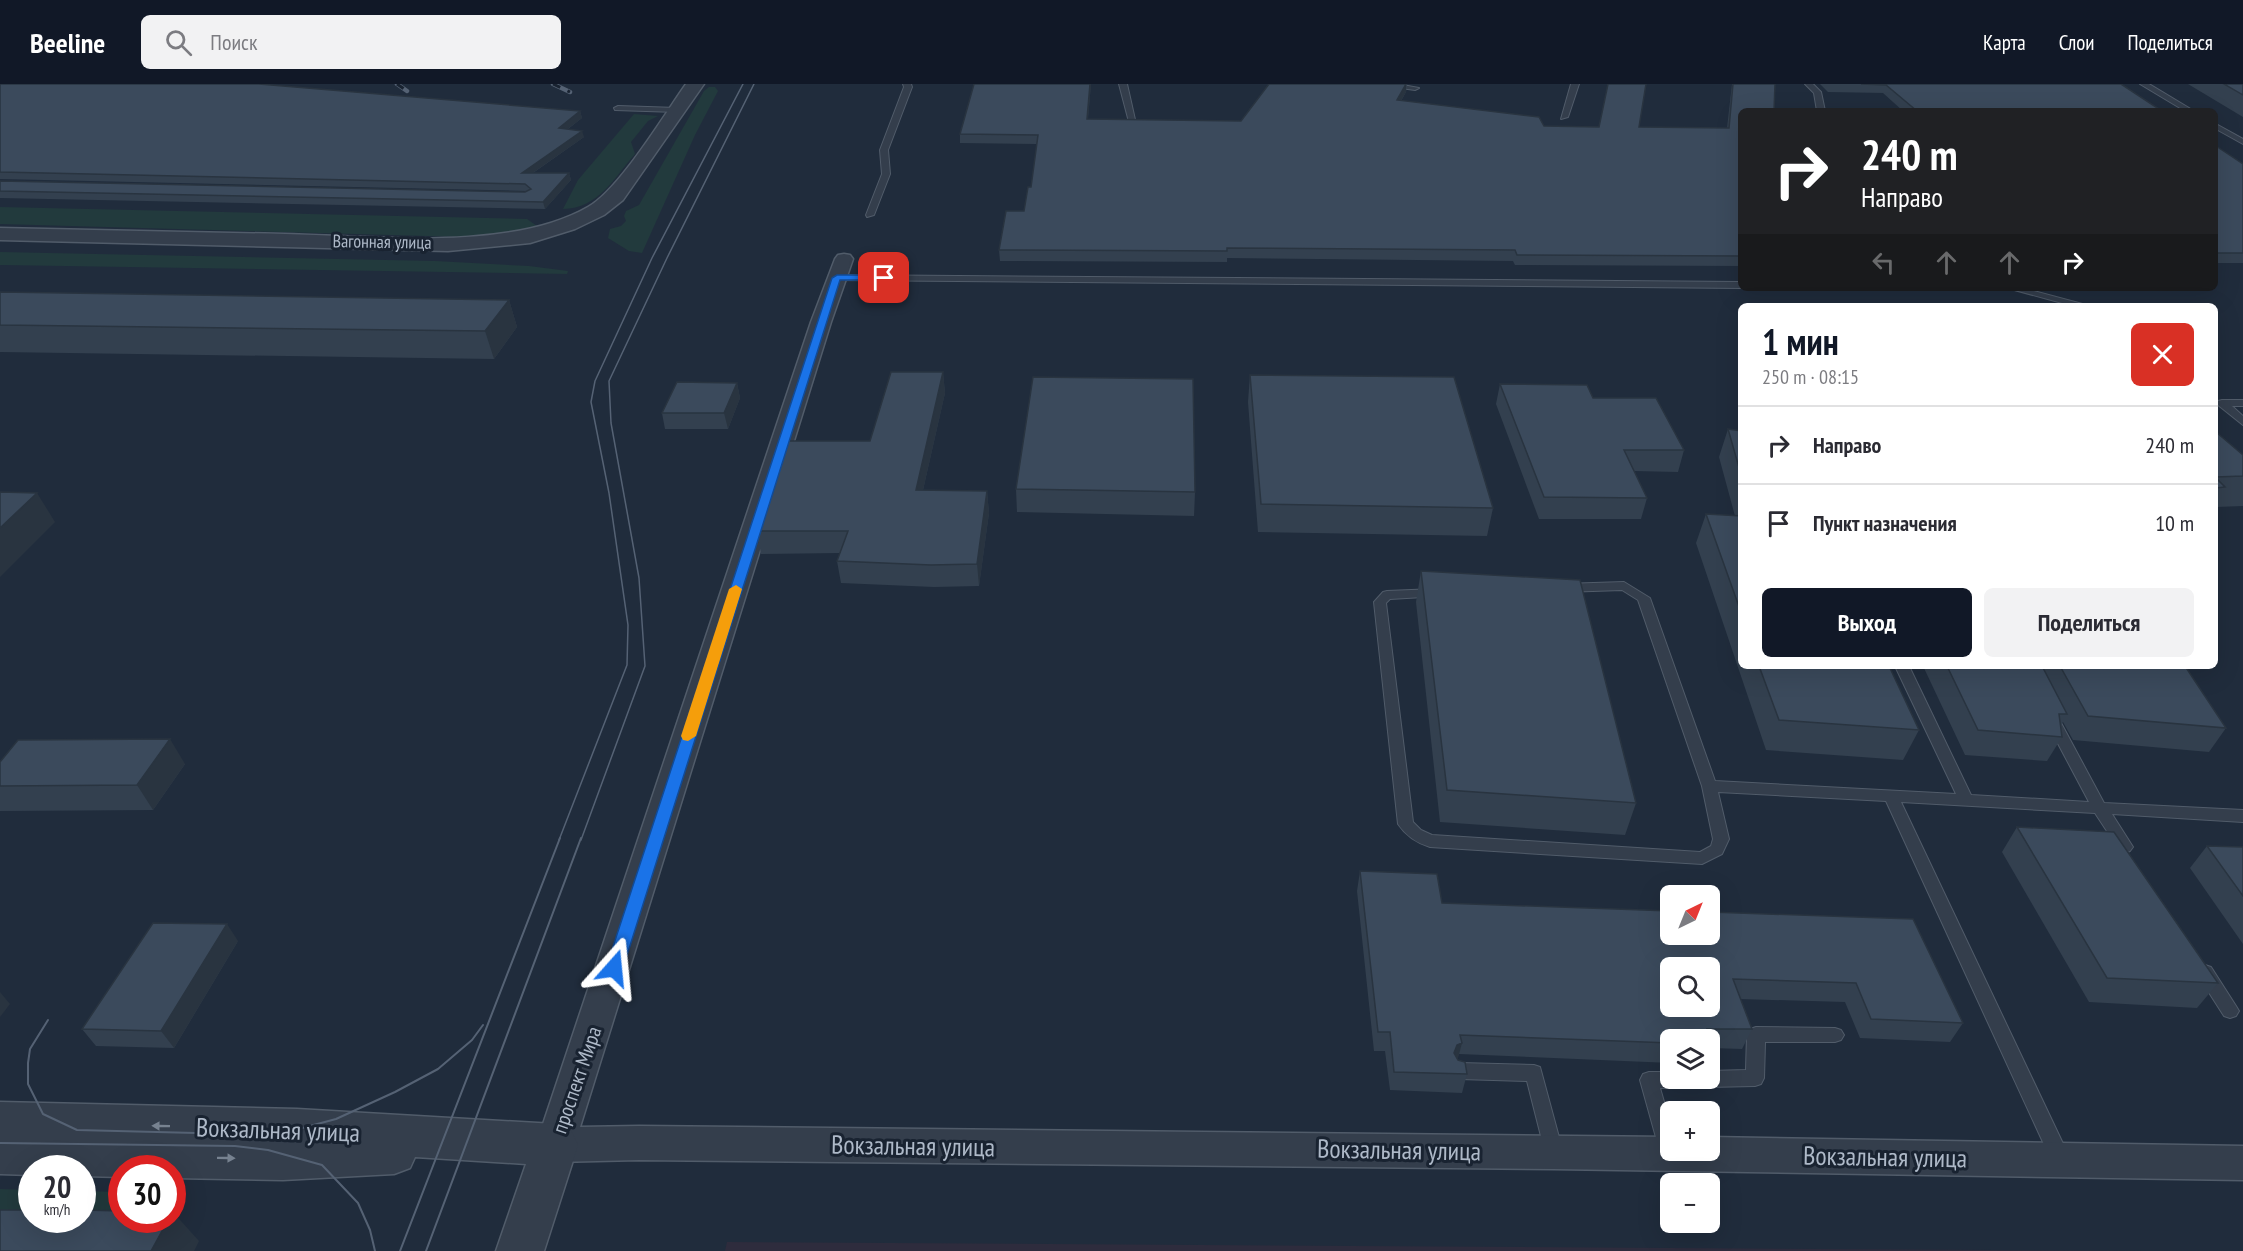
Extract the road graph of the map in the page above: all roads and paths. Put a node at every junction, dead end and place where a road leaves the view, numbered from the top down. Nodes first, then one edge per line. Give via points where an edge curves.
1 (695, 84) edge
2 (907, 84) edge
3 (1123, 84) edge
4 (1376, 84) edge
5 (1575, 84) edge
6 (1809, 84) edge
7 (2144, 84) edge
8 (1417, 86) edge
9 (1411, 97) dead end
10 (618, 108) dead end
11 (1820, 108) edge
12 (2185, 108) edge
13 (677, 110) junction
14 (1564, 117) dead end
15 (1133, 122) edge
16 (2218, 127) edge
17 (2242, 141) edge
18 (870, 215) dead end
19 (0, 234) edge
20 (840, 268) joint
21 (1738, 285) edge
22 (2024, 291) edge
23 (2073, 303) edge
24 (2219, 400) edge
25 (2243, 403) edge
26 (2243, 422) edge
27 (1553, 589) edge
28 (1446, 593) edge
29 (1903, 669) edge
30 (2045, 706) edge
31 (1709, 786) junction
32 (1891, 796) junction
33 (1967, 801) junction
34 (2099, 807) junction
35 (2243, 816) edge
36 (2130, 856) edge
37 (2199, 962) edge
38 (2230, 1011) dead end
39 (1835, 1035) dead end
40 (1460, 1071) edge
41 (1660, 1120) edge
42 (0, 1122) edge
43 (555, 1144) junction
44 (1554, 1152) junction
45 (0, 1153) edge
46 (1660, 1153) edge
47 (1720, 1154) edge
48 (2061, 1160) junction
49 (2243, 1163) edge
50 (520, 1251) edge

1 - 13 street, Вагонная улица
2 - 18 lane via 884,150 886,174
3 - 15 lane
4 - 8 lane
5 - 14 lane
6 - 11 lane via 1817,92
7 - 12 lane
8 - 9 lane
10 - 13 lane
13 - 19 street, Вагонная улица via 616,196 597,211 568,225 530,237 448,244
16 - 17 lane
20 - 21 lane
20 - 43 street, проспект Мира
22 - 23 lane
24 - 25 lane
24 - 26 lane
27 - 31 lane via 1624,586 1644,598
28 - 31 lane via 1387,595 1380,602 1406,824 1416,834 1430,841 1702,858 1717,850 1721,839
29 - 33 lane
30 - 34 lane
31 - 32 lane
32 - 33 lane
32 - 48 lane
33 - 34 lane
34 - 35 lane
34 - 36 lane
37 - 38 lane
39 - 41 lane via 1756,1034 1755,1078 1649,1080
40 - 44 lane via 1534,1073
43 -> 42 street, Вокзальная улица via 297,1129
43 - 44 street, Вокзальная улица
45 -> 43 street, Вокзальная улица via 283,1159
43 - 50 street, проспект Мира
44 - 46 street, Вокзальная улица
47 - 48 street, Вокзальная улица
48 - 49 street, Вокзальная улица

